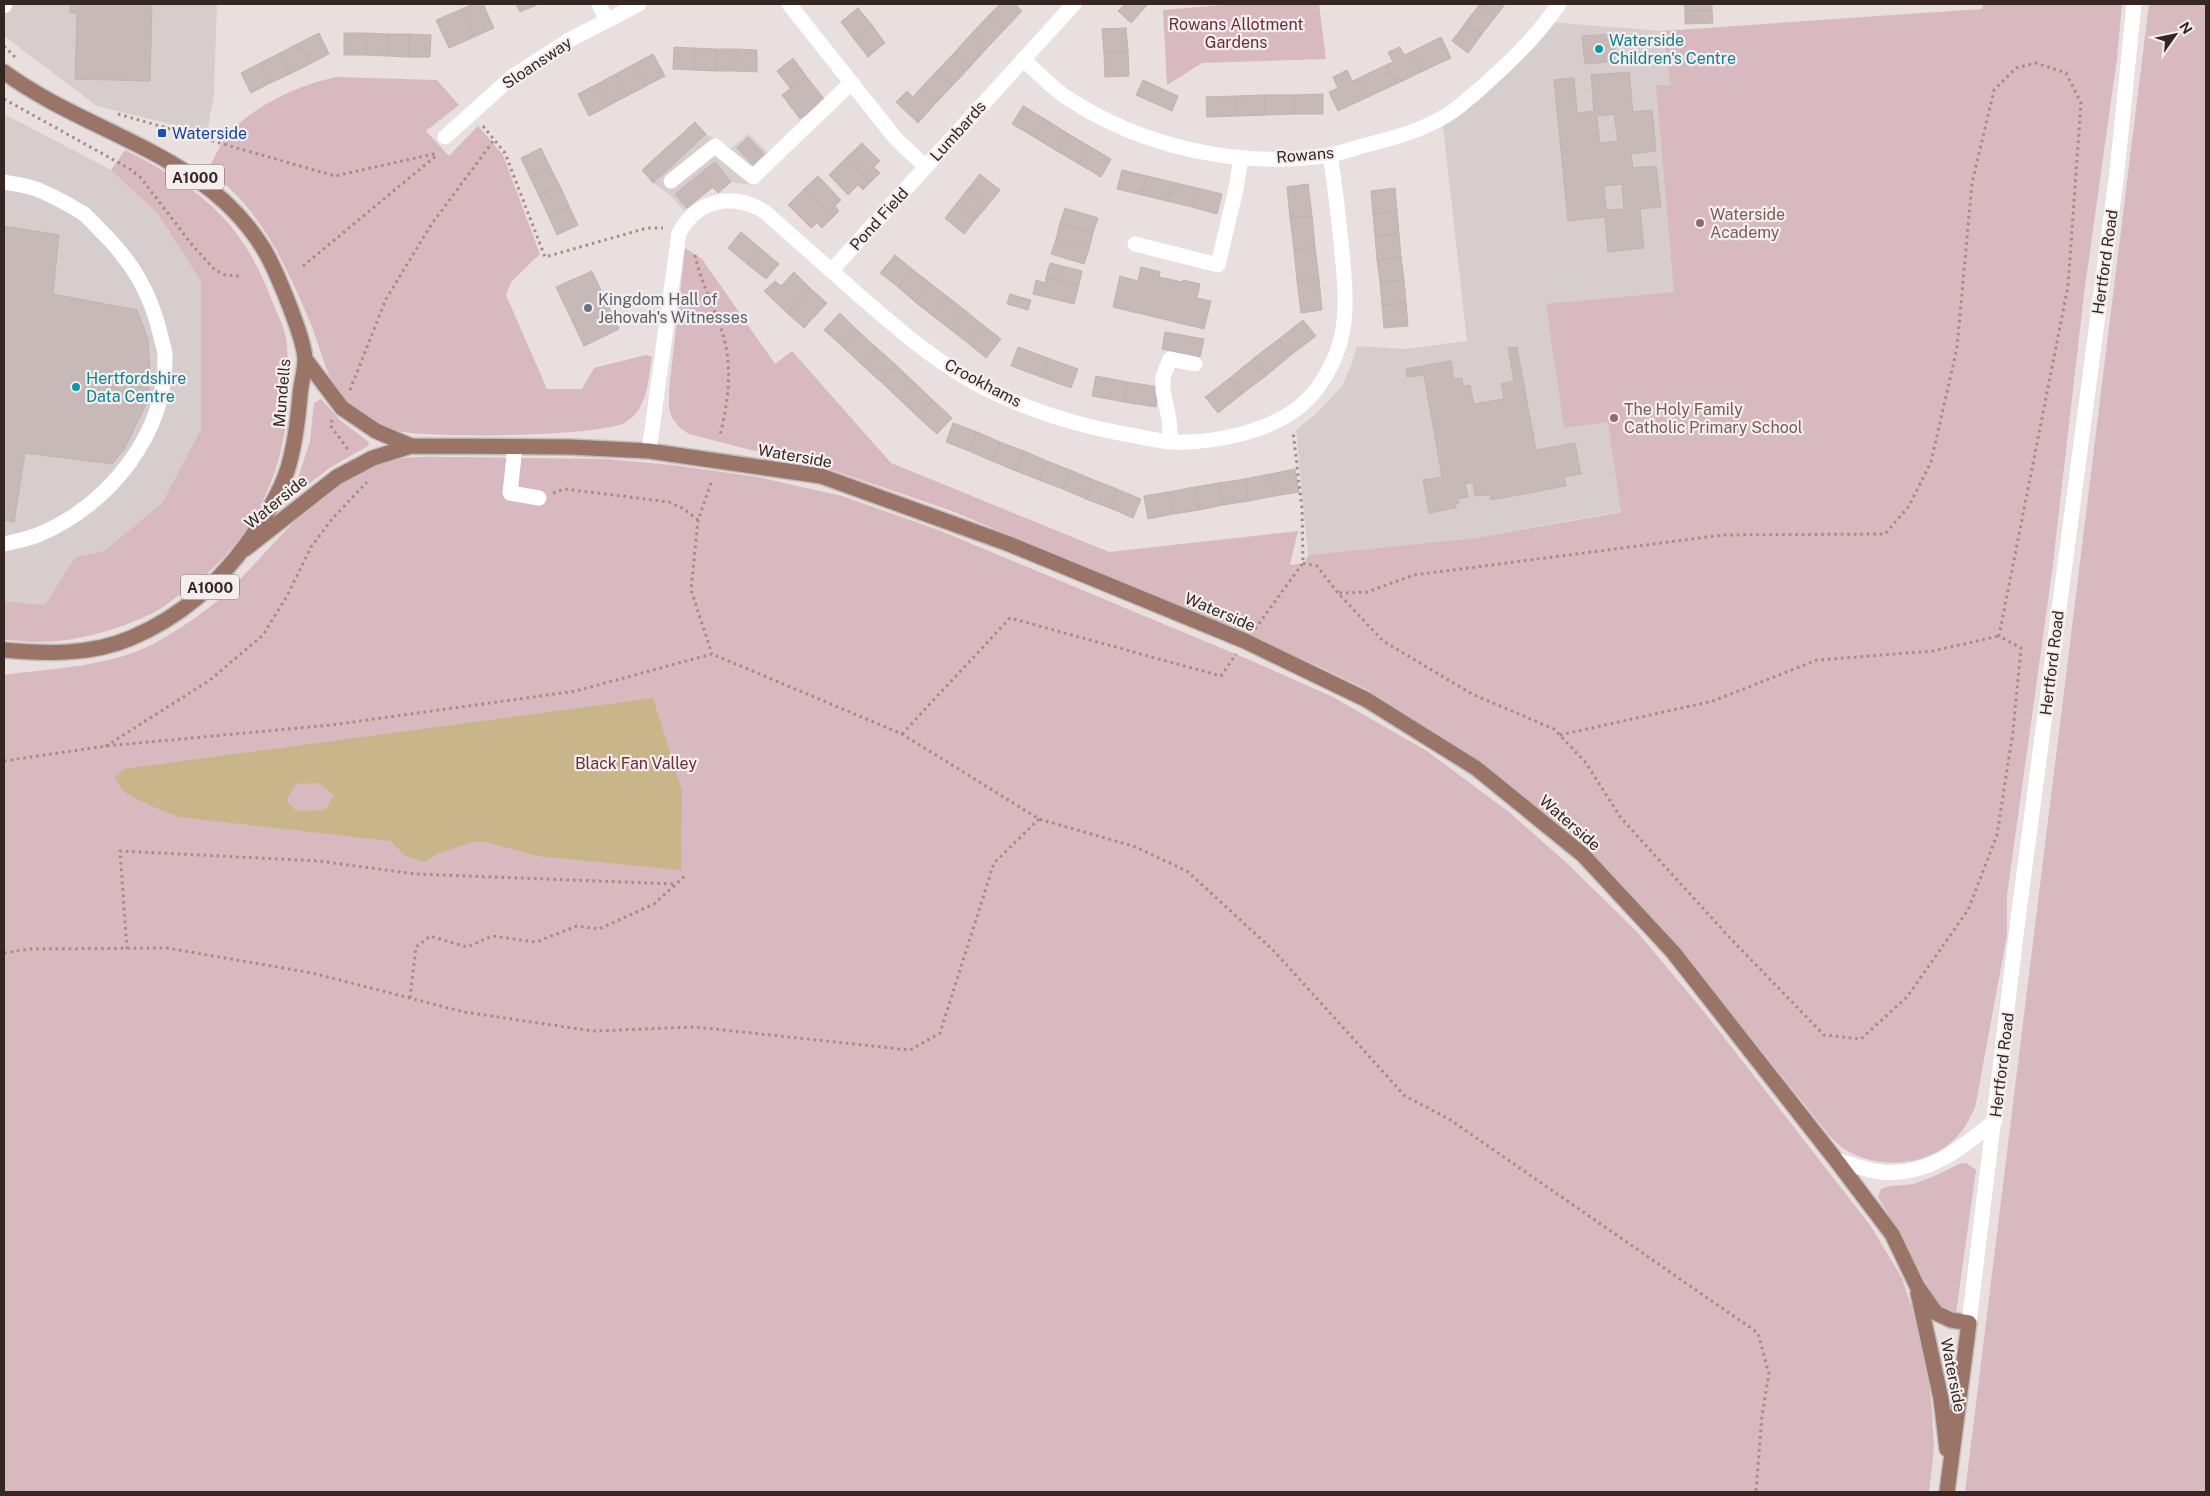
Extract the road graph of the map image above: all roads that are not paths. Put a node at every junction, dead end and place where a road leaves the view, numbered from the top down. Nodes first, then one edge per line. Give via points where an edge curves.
1 (598, 4) edge
2 (639, 4) edge
3 (789, 4) edge
4 (1074, 4) edge
5 (1559, 4) edge
6 (2134, 4) edge
7 (606, 19) junction
8 (1023, 59) junction
9 (4, 72) edge
10 (851, 83) junction
11 (445, 137) road end
12 (1330, 155) junction
13 (1241, 158) junction
14 (926, 167) junction
15 (671, 181) dead end
16 (4, 182) edge
17 (1135, 244) dead end
18 (831, 271) junction
19 (305, 359) junction
20 (1195, 364) dead end
21 (1171, 442) junction
22 (411, 446) junction
23 (515, 447) junction
24 (649, 451) junction
25 (539, 498) road end
26 (4, 544) edge
27 (245, 550) junction
28 (6, 652) edge
29 (1995, 1121) junction
30 (1836, 1160) junction
31 (1917, 1286) junction
32 (1969, 1323) junction
33 (1950, 1472) junction
34 (1947, 1492) edge

1 - 7 street
2 - 7 street, Sloansway
3 - 10 street, Lumbards
4 - 8 street, Lumbards
5 - 12 street, Rowans via 1520,54 1448,115 1392,139
6 - 29 street, Hertford Road via 2116,172 2019,911
7 - 11 street, Sloansway via 513,76
8 - 13 street, Rowans via 1065,96 1131,132 1180,148
8 - 14 street, Lumbards
9 - 19 main road, Mundells / A1000 via 75,115 132,140 201,180 231,208 266,255 300,337
10 - 14 street, Lumbards via 896,139
10 - 15 street via 753,177 715,146
12 - 13 street, Rowans
12 - 21 street, Crookhams via 1336,185 1345,304 1340,342 1322,382 1290,414 1249,432
13 - 17 street via 1218,265
14 - 18 street, Pond Field
16 - 26 street via 34,188 84,215 119,249 143,283 157,319 165,354 162,390 153,421 141,446 114,483 66,522 39,535
18 - 21 street, Crookhams via 902,332 982,387 1071,422
18 - 24 street, Crookhams via 765,212 744,202 704,206 685,222 679,232
19 - 22 main road, Waterside via 342,408 376,431
19 - 27 main road, Mundells / A1000 via 296,436 287,470
20 - 21 street via 1170,359 1163,377
22 - 23 main road, Waterside
22 - 27 main road, Waterside via 358,464 323,487
23 - 24 main road, Waterside
23 - 25 street via 510,494
24 - 30 main road, Waterside via 820,476 1009,544 1245,641 1367,700 1476,768 1583,856 1673,952
27 - 28 main road, Mundells / A1000 via 202,595 167,620 130,639 98,648
29 - 30 street via 1940,1162 1912,1172 1881,1172
29 - 32 street, Hertford Road
30 - 31 main road, Waterside via 1892,1234
31 - 32 main road, Waterside via 1936,1313
31 - 33 main road, Waterside via 1941,1399
32 - 33 main road
33 - 34 main road

